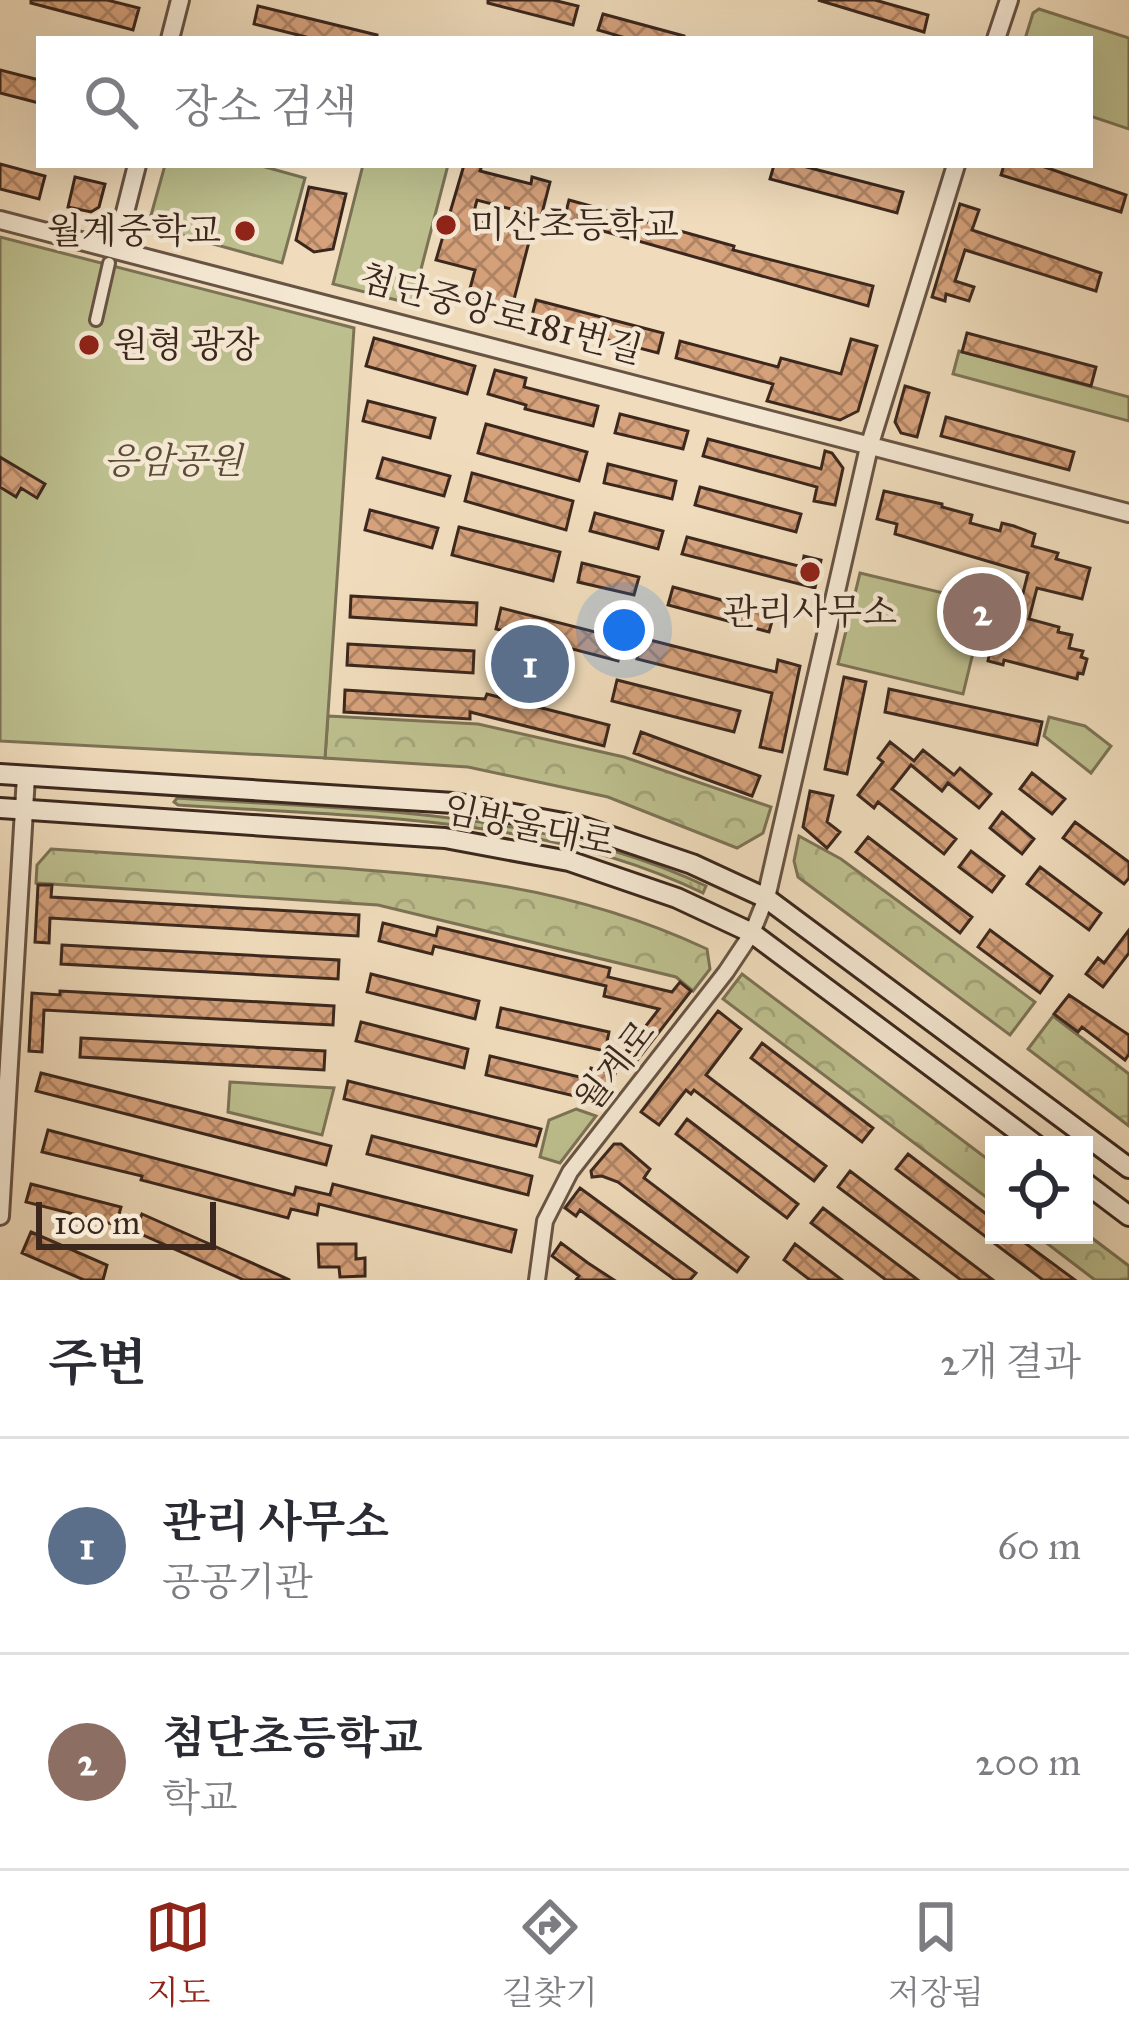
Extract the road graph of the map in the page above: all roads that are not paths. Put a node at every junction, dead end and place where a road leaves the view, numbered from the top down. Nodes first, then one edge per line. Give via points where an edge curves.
1 (180, 0) edge
2 (1009, 0) edge
3 (171, 36) edge
4 (997, 36) edge
5 (136, 168) edge
6 (955, 168) edge
7 (0, 220) edge
8 (112, 256) junction
9 (96, 320) dead end
10 (869, 446) junction
11 (1129, 513) edge
12 (0, 774) edge
13 (26, 776) junction
14 (132, 782) junction
15 (0, 808) edge
16 (24, 809) junction
17 (132, 816) junction
18 (766, 898) junction
19 (752, 933) junction
20 (851, 958) junction
21 (828, 988) junction
22 (1024, 1136) edge
23 (1129, 1168) edge
24 (1093, 1189) edge
25 (0, 1216) edge
26 (1129, 1216) edge
27 (536, 1280) edge

1 - 3 street
2 - 4 street
5 - 8 street
6 - 10 street
7 - 8 street, 첨단중앙로181번길
8 - 9 street
8 - 10 street, 첨단중앙로181번길
10 - 11 street, 첨단중앙로181번길
10 - 18 street
12 - 13 main road, 임방울대로
13 - 14 main road, 임방울대로
13 - 16 street
14 - 17 main road via 121,796
14 - 18 main road, 임방울대로 via 454,803 559,822 692,864
15 - 16 main road, 임방울대로
16 - 17 main road, 임방울대로
16 - 25 street
17 - 19 main road, 임방울대로 via 446,838 549,857 677,898
18 - 19 street, 월계로
18 - 20 main road, 임방울대로
19 - 21 main road, 임방울대로
19 - 27 street, 월계로 via 570,1172 545,1221
20 - 21 main road via 824,959 819,976
20 - 23 main road, 임방울대로
21 - 22 main road, 임방울대로
24 - 26 main road

